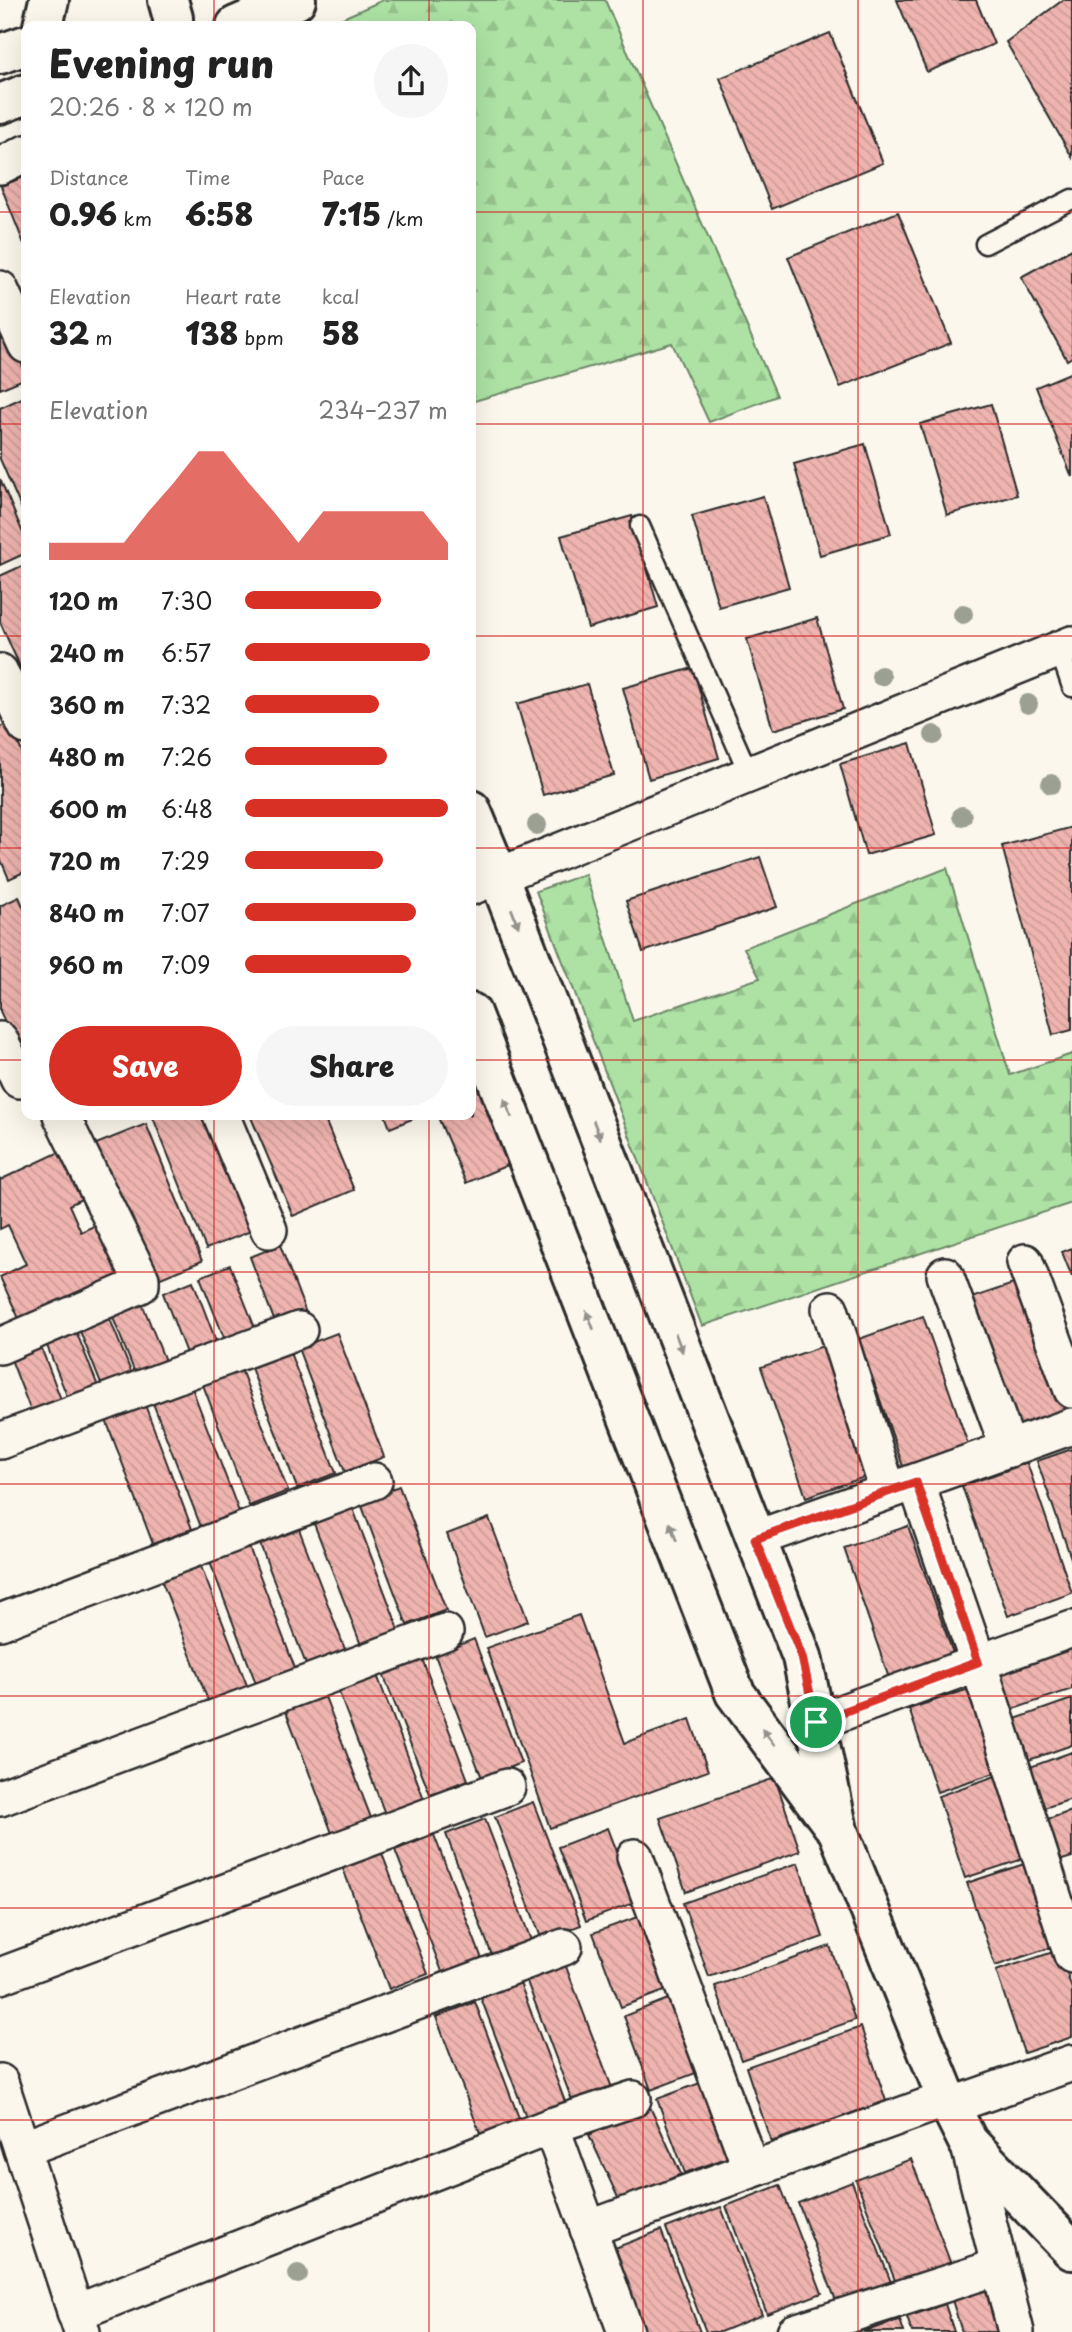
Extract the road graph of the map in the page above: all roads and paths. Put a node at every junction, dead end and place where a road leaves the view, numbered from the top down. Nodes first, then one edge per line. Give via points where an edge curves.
1 (49, 0) edge
2 (168, 0) edge
3 (296, 0) edge
4 (44, 21) edge
5 (173, 21) edge
6 (248, 21) edge
7 (21, 47) edge
8 (0, 54) edge
9 (21, 96) edge
10 (0, 104) edge
11 (21, 156) edge
12 (0, 166) edge
13 (1072, 200) edge
14 (985, 244) dead end
15 (0, 289) edge
16 (21, 334) edge
17 (640, 526) dead end
18 (1065, 646) edge
19 (0, 672) edge
20 (1072, 687) edge
21 (21, 716) edge
22 (749, 774) junction
23 (476, 835) edge
24 (485, 881) edge
25 (476, 1026) edge
26 (0, 1040) edge
27 (15, 1082) edge
28 (63, 1120) edge
29 (223, 1120) edge
30 (269, 1230) dead end
31 (1024, 1262) dead end
32 (945, 1275) dead end
33 (830, 1309) dead end
34 (299, 1331) dead end
35 (0, 1346) edge
36 (1072, 1390) edge
37 (1072, 1426) edge
38 (0, 1441) edge
39 (1009, 1449) junction
40 (374, 1481) dead end
41 (902, 1487) junction
42 (755, 1539) junction
43 (0, 1622) edge
44 (1072, 1629) edge
45 (445, 1632) dead end
46 (978, 1662) junction
47 (816, 1722) junction
48 (507, 1787) dead end
49 (0, 1798) edge
50 (838, 1831) junction
51 (635, 1857) dead end
52 (564, 1947) dead end
53 (1072, 1955) edge
54 (0, 1976) edge
55 (1072, 2063) edge
56 (0, 2082) edge
57 (633, 2099) dead end
58 (949, 2102) junction
59 (551, 2126) junction
60 (968, 2142) junction
61 (22, 2149) junction
62 (751, 2169) junction
63 (589, 2229) junction
64 (1072, 2250) edge
65 (998, 2267) junction
66 (79, 2323) edge
67 (626, 2332) edge
68 (795, 2332) edge
69 (1016, 2332) edge

1 - 4 street
2 - 5 street
3 - 6 street
7 - 8 street
9 - 10 street
11 - 12 street
13 - 14 lane
15 - 16 street
17 - 22 lane
18 - 20 lane
18 - 22 street
19 - 21 street
22 - 24 street
23 - 24 street
24 -> 42 street
50 -> 25 street via 735,1693
26 - 27 street
28 - 35 street via 141,1285
29 - 30 street
31 - 36 street
32 - 39 street
33 - 41 street
34 - 38 street
37 - 39 street
39 - 41 street
40 - 43 street
41 - 42 street
41 - 46 street
42 - 47 street via 802,1657
44 - 46 street
45 - 49 street
46 - 47 street
46 - 53 street
47 - 50 street
48 - 54 street
50 - 58 street
51 - 62 street
52 - 61 street
55 - 58 street
56 - 61 street
57 - 59 street
58 - 60 street
58 - 62 street
59 - 63 street
59 - 66 street
60 - 64 street
60 - 65 street
61 - 66 street
62 - 63 street
63 - 67 street
65 - 68 street
65 - 69 street

